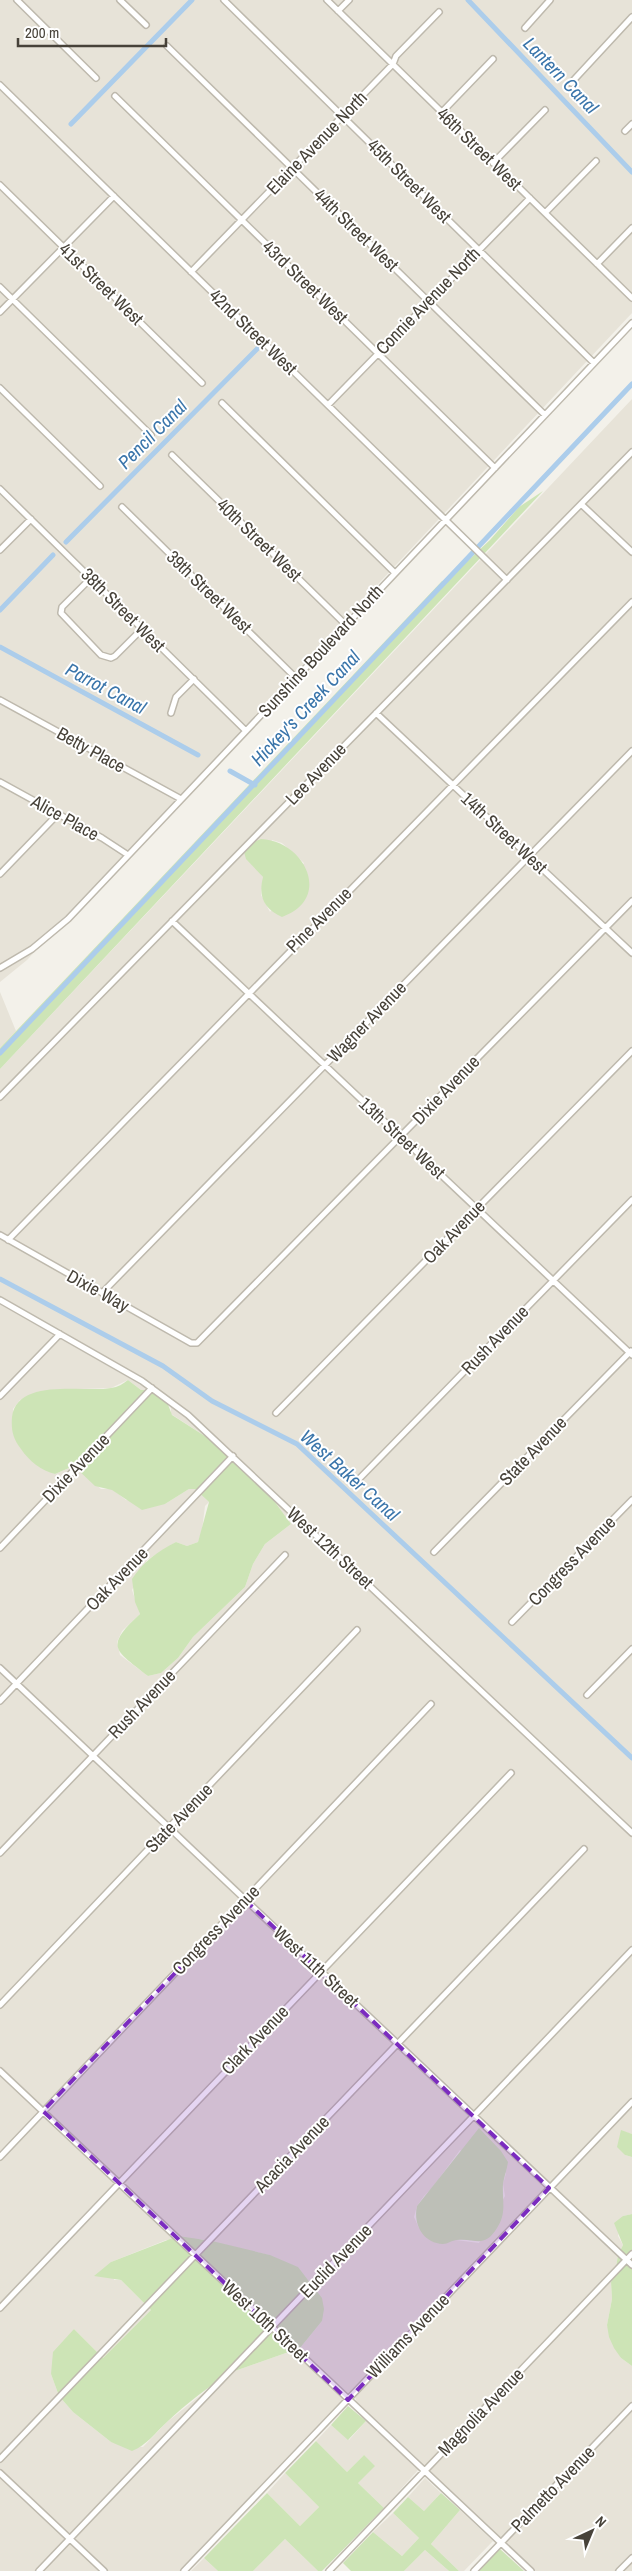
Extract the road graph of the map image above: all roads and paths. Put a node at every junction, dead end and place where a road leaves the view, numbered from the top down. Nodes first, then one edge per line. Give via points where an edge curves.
1 (17, 0) edge
2 (120, 0) edge
3 (224, 0) edge
4 (327, 0) edge
5 (349, 0) edge
6 (550, 0) edge
7 (338, 11) junction
8 (438, 12) dead end
9 (632, 17) edge
10 (146, 25) dead end
11 (525, 28) dead end
12 (167, 46) dead end
13 (493, 59) dead end
14 (393, 64) junction
15 (96, 78) dead end
16 (571, 84) dead end
17 (0, 85) edge
18 (115, 96) dead end
19 (545, 110) dead end
20 (442, 112) junction
21 (343, 116) junction
22 (632, 124) edge
23 (625, 132) dead end
24 (596, 161) dead end
25 (493, 163) junction
26 (292, 168) junction
27 (0, 186) edge
28 (114, 196) junction
29 (530, 198) junction
30 (545, 213) junction
31 (241, 220) junction
32 (632, 228) edge
33 (63, 248) junction
34 (479, 250) junction
35 (597, 264) junction
36 (191, 272) junction
37 (0, 287) edge
38 (632, 298) edge
39 (13, 299) junction
40 (428, 302) junction
41 (0, 312) edge
42 (632, 323) edge
43 (378, 353) junction
44 (594, 363) junction
45 (202, 383) dead end
46 (0, 388) edge
47 (222, 404) dead end
48 (328, 405) junction
49 (545, 415) junction
50 (151, 435) dead end
51 (632, 452) edge
52 (172, 456) dead end
53 (495, 468) junction
54 (100, 486) dead end
55 (0, 489) edge
56 (581, 504) junction
57 (122, 507) dead end
58 (30, 519) junction
59 (445, 520) junction
60 (0, 550) edge
61 (632, 552) edge
62 (395, 573) junction
63 (91, 578) junction
64 (507, 580) junction
65 (632, 602) edge
66 (346, 625) junction
67 (142, 628) junction
68 (296, 678) junction
69 (194, 679) junction
70 (0, 700) edge
71 (171, 713) dead end
72 (376, 713) junction
73 (246, 731) junction
74 (632, 751) edge
75 (0, 782) edge
76 (453, 784) junction
77 (181, 799) junction
78 (58, 814) junction
79 (128, 855) junction
80 (529, 856) junction
81 (0, 874) edge
82 (632, 901) edge
83 (172, 921) junction
84 (606, 928) junction
85 (632, 953) edge
86 (0, 968) edge
87 (248, 993) junction
88 (632, 1051) edge
89 (324, 1065) junction
90 (0, 1096) edge
91 (401, 1137) junction
92 (632, 1200) edge
93 (477, 1209) junction
94 (0, 1235) edge
95 (8, 1240) junction
96 (553, 1280) junction
97 (102, 1293) junction
98 (0, 1300) edge
99 (60, 1334) junction
100 (197, 1344) joint
101 (631, 1352) edge
102 (152, 1388) junction
103 (0, 1396) edge
104 (276, 1413) dead end
105 (233, 1456) junction
106 (358, 1480) dead end
107 (632, 1500) edge
108 (0, 1548) edge
109 (434, 1552) dead end
110 (284, 1555) dead end
111 (512, 1622) dead end
112 (357, 1630) dead end
113 (632, 1650) edge
114 (0, 1668) edge
115 (16, 1684) junction
116 (587, 1695) dead end
117 (0, 1701) edge
118 (432, 1704) dead end
119 (92, 1756) junction
120 (511, 1773) dead end
121 (169, 1828) junction
122 (632, 1833) edge
123 (584, 1848) dead end
124 (0, 1853) edge
125 (245, 1900) junction
126 (632, 1950) edge
127 (321, 1972) junction
128 (0, 2005) edge
129 (397, 2044) junction
130 (0, 2071) edge
131 (632, 2102) edge
132 (43, 2111) junction
133 (473, 2116) junction
134 (0, 2157) edge
135 (119, 2183) junction
136 (549, 2188) junction
137 (632, 2254) edge
138 (195, 2255) junction
139 (626, 2260) junction
140 (632, 2265) edge
141 (0, 2308) edge
142 (272, 2328) junction
143 (348, 2400) junction
144 (632, 2406) edge
145 (0, 2459) edge
146 (424, 2471) junction
147 (0, 2473) edge
148 (70, 2539) junction
149 (501, 2543) junction
150 (632, 2558) edge
151 (39, 2571) edge
152 (104, 2571) edge
153 (184, 2571) edge
154 (329, 2571) edge
155 (474, 2571) edge
156 (531, 2571) edge
157 (619, 2571) edge

1 - 15 street
2 - 10 street
3 - 21 street, 45th Street West
4 - 7 street, 46th Street West
5 - 7 street
6 - 11 street
7 - 14 street, 46th Street West
8 - 14 street, Elaine Avenue North via 396,56
9 - 16 street
12 - 26 street, 44th Street West
13 - 20 street
14 - 20 street, 46th Street West
14 - 21 street, Elaine Avenue North
17 - 28 street, 42nd Street West
18 - 31 street, 43rd Street West
19 - 25 street
20 - 25 street, 46th Street West
21 - 26 street, Elaine Avenue North
21 - 34 street, 45th Street West
22 - 23 street
24 - 30 street
25 - 29 street, 46th Street West
26 - 31 street, Elaine Avenue North
26 - 40 street, 44th Street West
27 - 33 street, 41st Street West
28 - 33 street
28 - 36 street, 42nd Street West
29 - 30 street, 46th Street West
29 - 34 street, Connie Avenue North
30 - 35 street, 46th Street West
31 - 36 street, Elaine Avenue North
31 - 43 street, 43rd Street West
32 - 35 street
33 - 39 street
33 - 45 street, 41st Street West
34 - 40 street, Connie Avenue North
34 - 44 street, 45th Street West
35 - 38 street, 46th Street West
36 - 48 street, 42nd Street West
37 - 39 street
39 - 41 street
39 - 50 street
40 - 43 street, Connie Avenue North
40 - 49 street, 44th Street West
42 - 44 street, Sunshine Boulevard North
43 - 48 street, Connie Avenue North
43 - 53 street, 43rd Street West
44 - 49 street, Sunshine Boulevard North
46 - 54 street
47 - 62 street
48 - 59 street, 42nd Street West
49 - 53 street, Sunshine Boulevard North
51 - 56 street, Lee Avenue
52 - 66 street, 40th Street West
53 - 59 street, Sunshine Boulevard North
55 - 58 street, 38th Street West
56 - 61 street
56 - 64 street, Lee Avenue
57 - 68 street, 39th Street West
58 - 60 street
58 - 63 street, 38th Street West
59 - 62 street, Sunshine Boulevard North
59 - 64 street, 42nd Street West
62 - 66 street, Sunshine Boulevard North
63 - 67 street, 38th Street West
63 - 67 street via 62,607 61,613 95,649 105,658 111,658
64 - 72 street, Lee Avenue
65 - 76 street, Pine Avenue
66 - 68 street, Sunshine Boulevard North
67 - 69 street, 38th Street West
68 - 73 street, Sunshine Boulevard North
69 - 71 street via 173,702
69 - 73 street, 38th Street West
70 - 77 street, Betty Place
72 - 76 street, 14th Street West
72 - 83 street, Lee Avenue
73 - 77 street, Sunshine Boulevard North
74 - 80 street, Wagner Avenue
75 - 78 street, Alice Place
76 - 80 street, 14th Street West
76 - 87 street, Pine Avenue
77 - 79 street, Sunshine Boulevard North
78 - 79 street, Alice Place
78 - 81 street
79 - 86 street, Sunshine Boulevard North via 58,928 32,949
80 - 84 street, 14th Street West
80 - 89 street, Wagner Avenue
82 - 84 street, Dixie Avenue
83 - 87 street, 13th Street West
83 - 90 street, Lee Avenue
84 - 85 street, 14th Street West
84 - 91 street, Dixie Avenue
87 - 89 street, 13th Street West
87 - 95 street, Pine Avenue
88 - 93 street, Oak Avenue
89 - 91 street, 13th Street West
89 - 97 street, Wagner Avenue
91 - 93 street, 13th Street West
91 - 100 street, Dixie Avenue
92 - 96 street, Rush Avenue
93 - 96 street, 13th Street West
93 - 104 street, Oak Avenue
94 - 95 street, Dixie Way
95 - 97 street, Dixie Way
96 - 101 street, 13th Street West
96 - 106 street, Rush Avenue
97 - 100 street, Dixie Way via 191,1344
98 - 99 street, West 12th Street
99 - 102 street, West 12th Street
99 - 103 street
101 - 109 street, State Avenue
102 - 105 street, West 12th Street
102 - 108 street, Dixie Avenue
105 - 115 street, Oak Avenue
105 - 122 street, West 12th Street
107 - 111 street, Congress Avenue
110 - 119 street, Rush Avenue
112 - 121 street, State Avenue
113 - 116 street
114 - 115 street, West 11th Street
115 - 117 street, Oak Avenue
115 - 119 street, West 11th Street
118 - 125 street, Congress Avenue
119 - 121 street, West 11th Street
119 - 124 street, Rush Avenue
120 - 127 street, Clark Avenue
121 - 125 street, West 11th Street
121 - 128 street, State Avenue
123 - 129 street, Acacia Avenue
125 - 127 street, West 11th Street
125 - 132 street, Congress Avenue
126 - 133 street, Euclid Avenue
127 - 129 street, West 11th Street
127 - 135 street, Clark Avenue
129 - 133 street, West 11th Street
129 - 138 street, Acacia Avenue
130 - 132 street, West 10th Street
131 - 136 street, Williams Avenue
132 - 134 street, Congress Avenue
132 - 135 street, West 10th Street
133 - 136 street, West 11th Street
133 - 142 street, Euclid Avenue
135 - 138 street, West 10th Street
135 - 141 street, Clark Avenue
136 - 139 street, West 11th Street
136 - 143 street, Williams Avenue
137 - 139 street, Magnolia Avenue
138 - 142 street, West 10th Street
138 - 145 street, Acacia Avenue
139 - 140 street, West 11th Street
139 - 146 street, Magnolia Avenue
142 - 143 street, West 10th Street
142 - 148 street, Euclid Avenue
143 - 146 street, West 10th Street
143 - 153 street, Williams Avenue
144 - 149 street, Palmetto Avenue
146 - 149 street, West 10th Street
146 - 154 street, Magnolia Avenue
147 - 148 street
148 - 151 street, Euclid Avenue
148 - 152 street
149 - 155 street, Palmetto Avenue
149 - 156 street, West 10th Street
150 - 157 street

